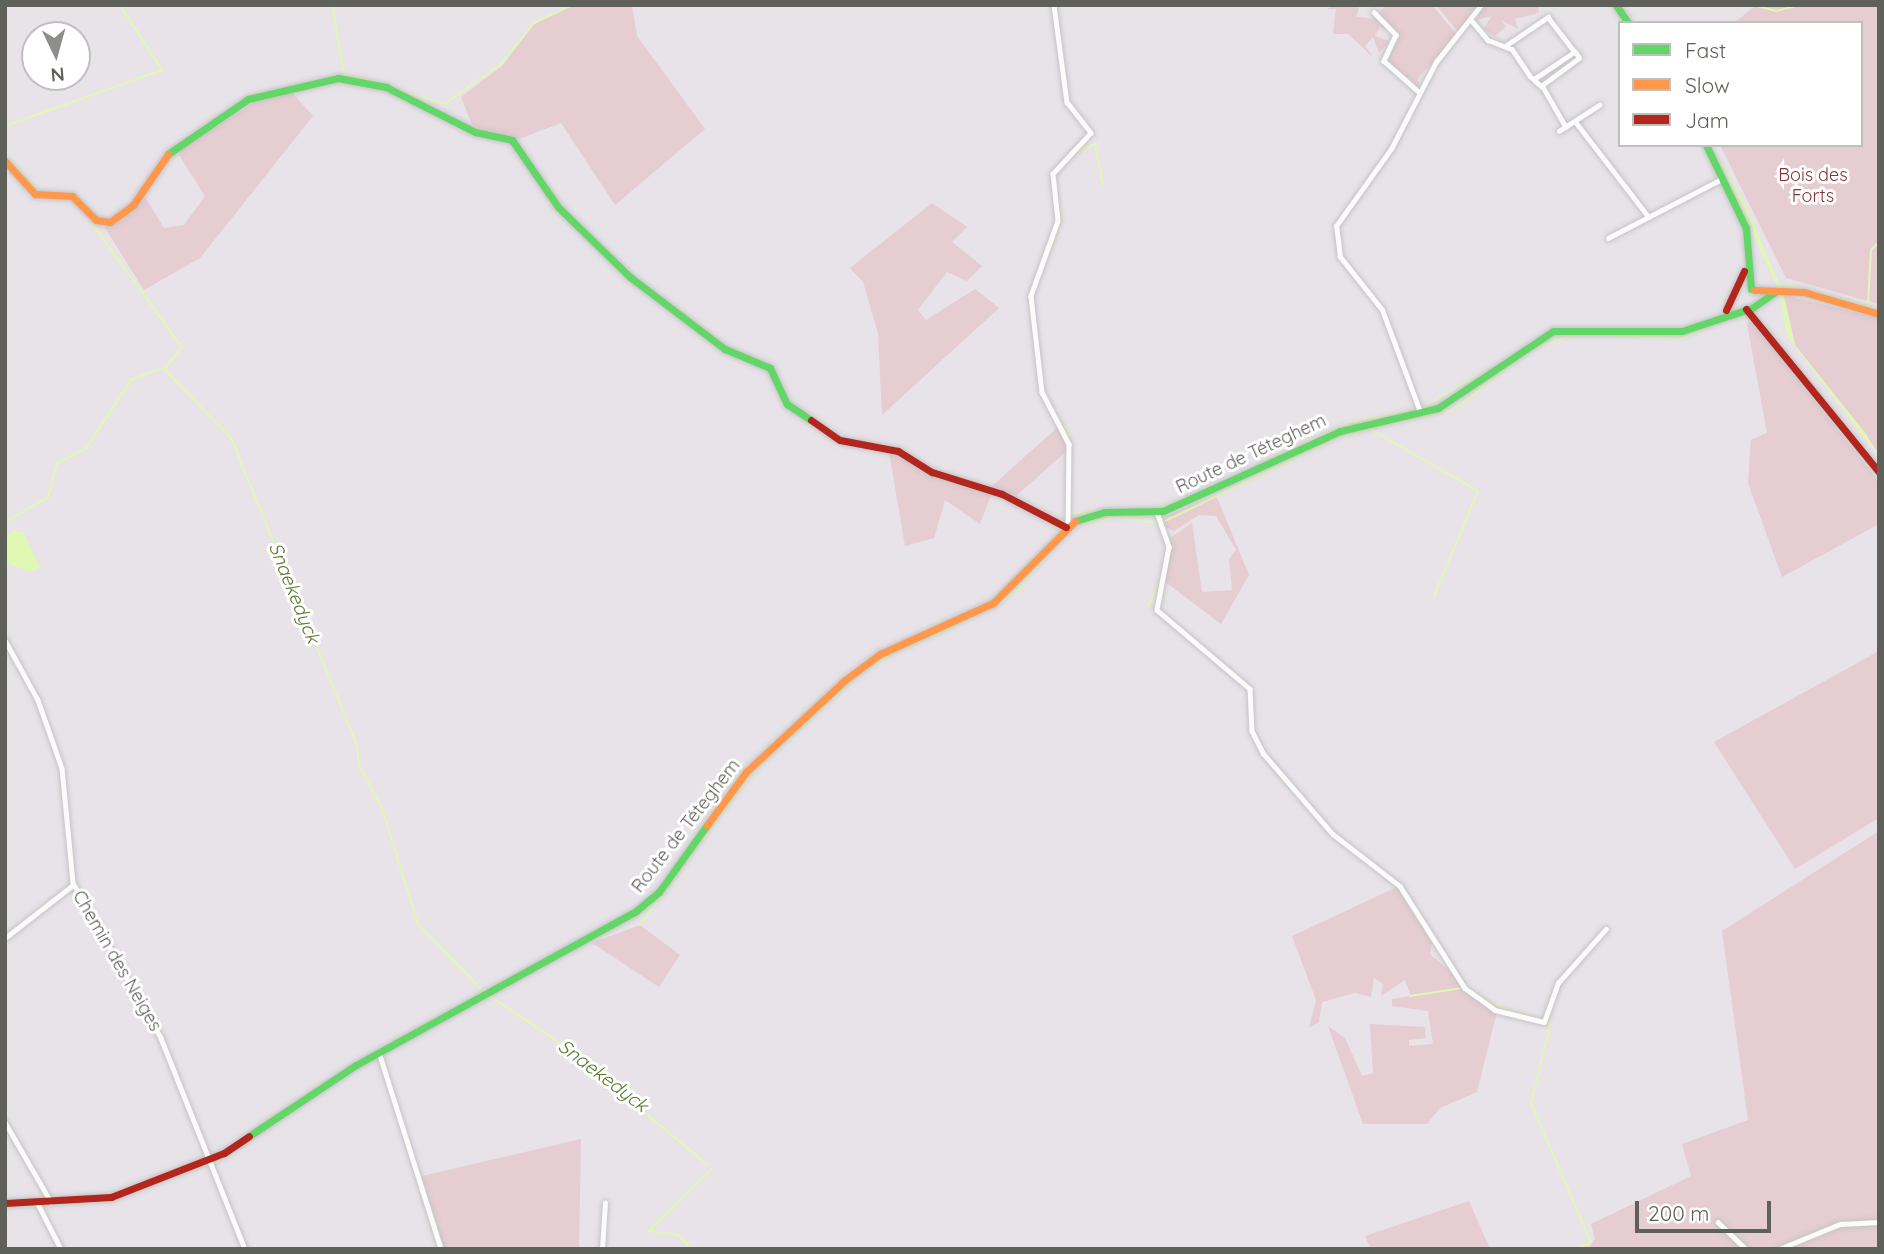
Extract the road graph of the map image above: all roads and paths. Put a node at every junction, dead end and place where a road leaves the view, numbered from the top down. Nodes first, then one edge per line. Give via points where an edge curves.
1 (1054, 5) edge
2 (1481, 5) edge
3 (1616, 5) edge
4 (1374, 12) dead end
5 (1472, 21) junction
6 (1628, 21) edge
7 (1505, 46) junction
8 (1575, 51) junction
9 (1535, 79) junction
10 (1543, 87) junction
11 (1418, 92) junction
12 (1599, 105) dead end
13 (1575, 121) junction
14 (1566, 127) junction
15 (1559, 131) dead end
16 (1707, 147) edge
17 (5, 161) edge
18 (1722, 178) junction
19 (1649, 217) junction
20 (1740, 217) junction
21 (1608, 238) dead end
22 (1752, 289) junction
23 (1776, 291) junction
24 (1739, 294) junction
25 (1757, 302) junction
26 (1745, 308) junction
27 (1879, 314) edge
28 (1713, 318) junction
29 (1768, 332) junction
30 (1421, 413) junction
31 (1879, 472) edge
32 (1157, 512) junction
33 (1067, 526) junction
34 (5, 640) edge
35 (74, 885) junction
36 (1606, 929) dead end
37 (5, 938) edge
38 (379, 1052) junction
39 (5, 1122) edge
40 (208, 1160) junction
41 (37, 1202) junction
42 (5, 1203) edge
43 (51, 1203) junction
44 (606, 1203) dead end
45 (1718, 1222) dead end
46 (1879, 1222) edge
47 (61, 1249) edge
48 (244, 1249) edge
49 (441, 1249) edge
50 (602, 1249) edge
51 (1746, 1249) edge
52 (1779, 1249) edge

1 - 33 street via 1068,104 1091,133 1053,174 1058,221 1031,299 1041,388 1069,447 1064,475
2 - 5 street
3 - 6 main road
4 - 11 street via 1396,35 1384,61
5 - 7 street via 1488,40
5 - 11 street
7 - 8 street via 1546,17
7 - 9 street
8 - 9 street
8 - 10 street via 1579,62
9 - 10 street
10 - 14 street
11 - 30 street via 1390,152 1340,214 1335,237 1342,260 1384,314
12 - 13 street
13 - 14 street
13 - 19 street
14 - 15 street
16 - 18 main road
17 - 33 main road via 35,194 72,197 96,220 110,222 131,208 170,152 248,99 338,78 386,87 475,132 512,139 560,210 633,280 725,349 770,368 787,404 840,440 898,451 932,472 1006,496
18 - 19 street
18 - 20 main road
19 - 21 street
20 - 22 main road
20 - 24 main road via 1745,245
22 - 23 main road
22 - 24 main road
22 - 25 main road
23 - 25 main road, Route de Téteghem
23 - 27 main road
24 - 26 main road
24 - 28 main road, Route de Téteghem
25 - 26 main road, Route de Téteghem
25 - 29 main road
26 - 28 main road, Route de Téteghem
26 - 29 main road
28 - 30 main road, Route de Téteghem via 1676,332 1586,326 1548,332 1451,402
29 - 31 main road
30 - 32 main road, Route de Téteghem via 1340,430
32 - 33 main road, Route de Téteghem via 1104,512
32 - 36 street via 1169,550 1157,610 1250,689 1252,730 1260,749 1333,834 1400,886 1464,987 1495,1010 1544,1022 1557,985
33 - 38 main road, Route de Téteghem via 993,603 880,654 845,680 746,772 646,905
34 - 35 street, Chemin des Neiges via 38,700 62,768
35 - 37 street
35 - 40 street, Chemin des Neiges via 161,1038
38 - 40 main road, Route de Téteghem
38 - 49 street
39 - 43 street
40 - 43 main road, Route de Téteghem via 123,1194
40 - 48 street, Chemin des Neiges
41 - 42 main road, Route de Téteghem
41 - 43 main road, Route de Téteghem
41 - 47 street
44 - 50 street
45 - 51 street
46 - 52 street via 1840,1224

